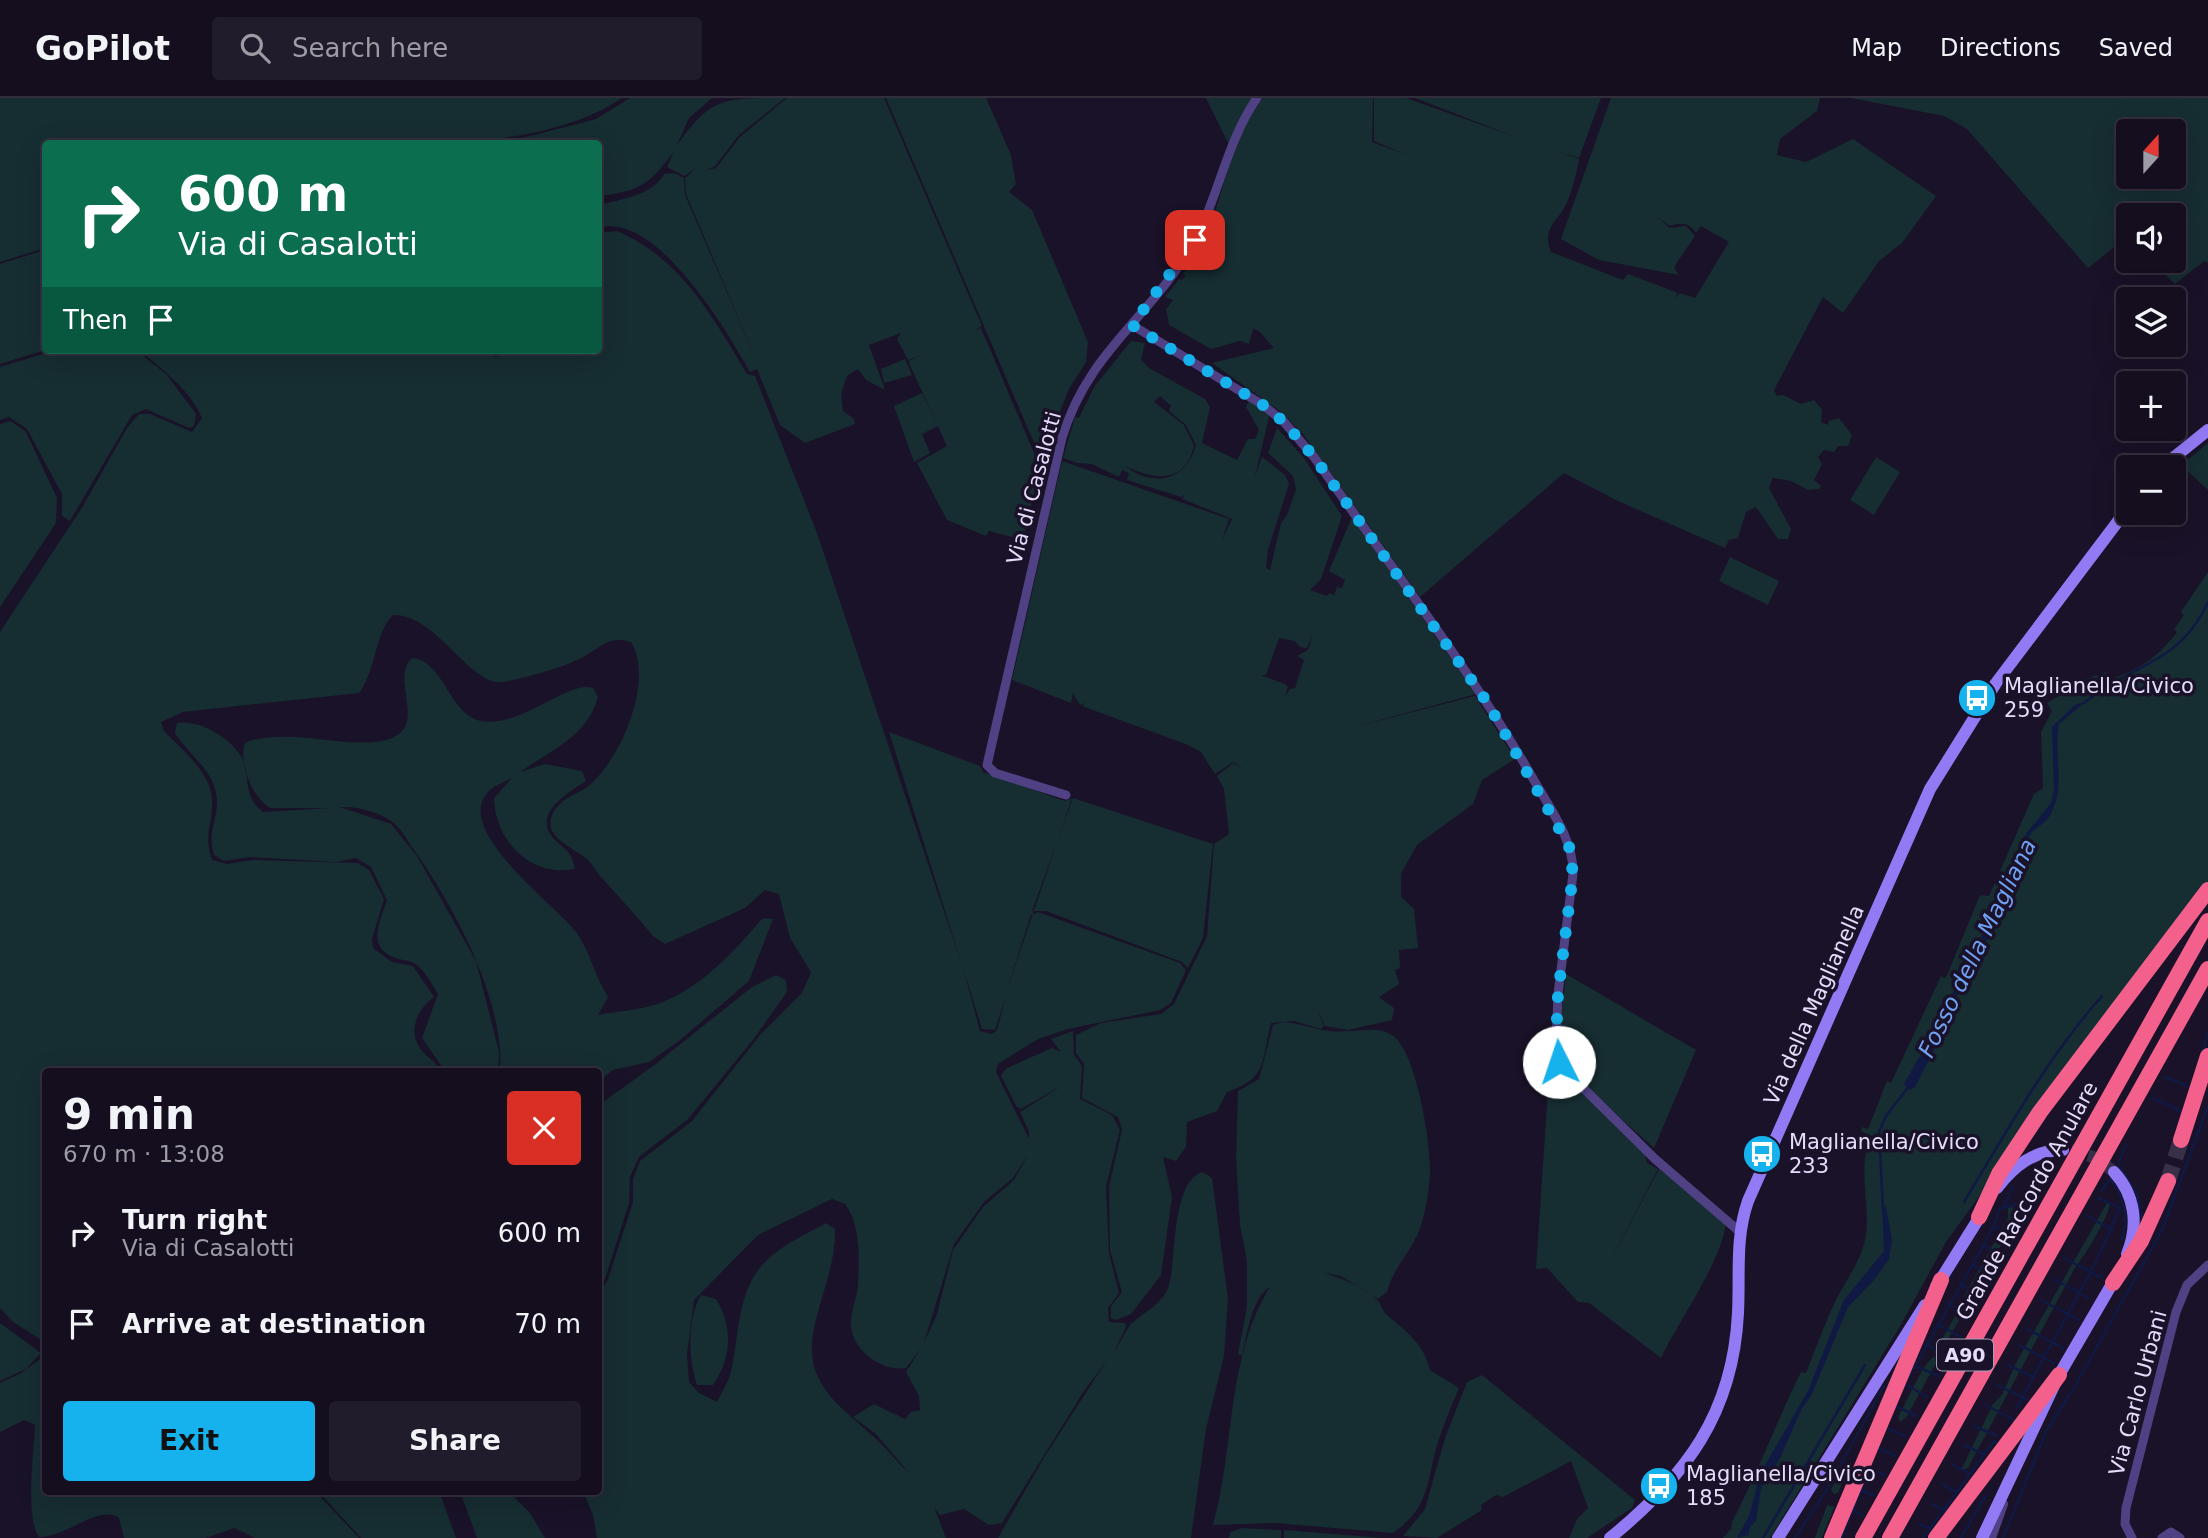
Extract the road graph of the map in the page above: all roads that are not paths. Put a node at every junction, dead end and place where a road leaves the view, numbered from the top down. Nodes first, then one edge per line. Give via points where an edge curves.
1 (1257, 98) edge
2 (1132, 325) junction
3 (2208, 430) edge
4 (2177, 455) edge
5 (2116, 524) edge
6 (1066, 795) dead end
7 (2208, 890) edge
8 (2208, 921) edge
9 (2208, 969) edge
10 (2208, 1056) edge
11 (2181, 1140) tunnel mouth
12 (2063, 1150) tunnel mouth
13 (2114, 1171) tunnel mouth
14 (2168, 1181) tunnel mouth
15 (1979, 1217) junction
16 (1740, 1232) junction
17 (2208, 1265) edge
18 (1941, 1280) junction
19 (2113, 1283) junction
20 (2059, 1376) junction
21 (2010, 1484) junction
22 (1610, 1538) edge
23 (1778, 1538) edge
24 (1832, 1538) edge
25 (1863, 1538) edge
26 (1890, 1538) edge
27 (1936, 1538) edge
28 (1982, 1538) edge
29 (1992, 1538) edge
30 (2132, 1538) edge
31 (2162, 1538) edge
32 (2180, 1538) edge

1 - 2 street, Via di Casalotti via 1236,136 1195,240
2 - 6 street, Via di Casalotti via 1087,378 1065,429 987,760 987,767 995,773
2 - 16 street via 1244,392 1284,422 1314,457 1487,702 1572,856 1558,994 1556,1042 1561,1066 1655,1159
3 - 4 main road
5 - 16 main road, Via della Maglianella via 1996,683 1930,789 1750,1194
7 - 15 highway via 2040,1112 1998,1174
8 - 25 highway, Grande Raccordo Anulare / A90
9 - 26 highway, A90
10 - 11 highway
12 - 15 main road via 2037,1154 2019,1164
13 - 19 main road via 2130,1196 2134,1226
14 - 19 highway via 2141,1241
15 - 18 main road
16 - 22 main road, Via della Maglianella via 1736,1347 1714,1418 1672,1483
17 - 30 street, Via Carlo Urbani via 2187,1285 2176,1312 2126,1508 2125,1524
18 - 23 main road
18 - 24 highway
19 - 20 main road
20 - 21 main road
20 - 27 highway
21 - 28 main road
21 - 29 street
31 - 32 street via 2171,1532

